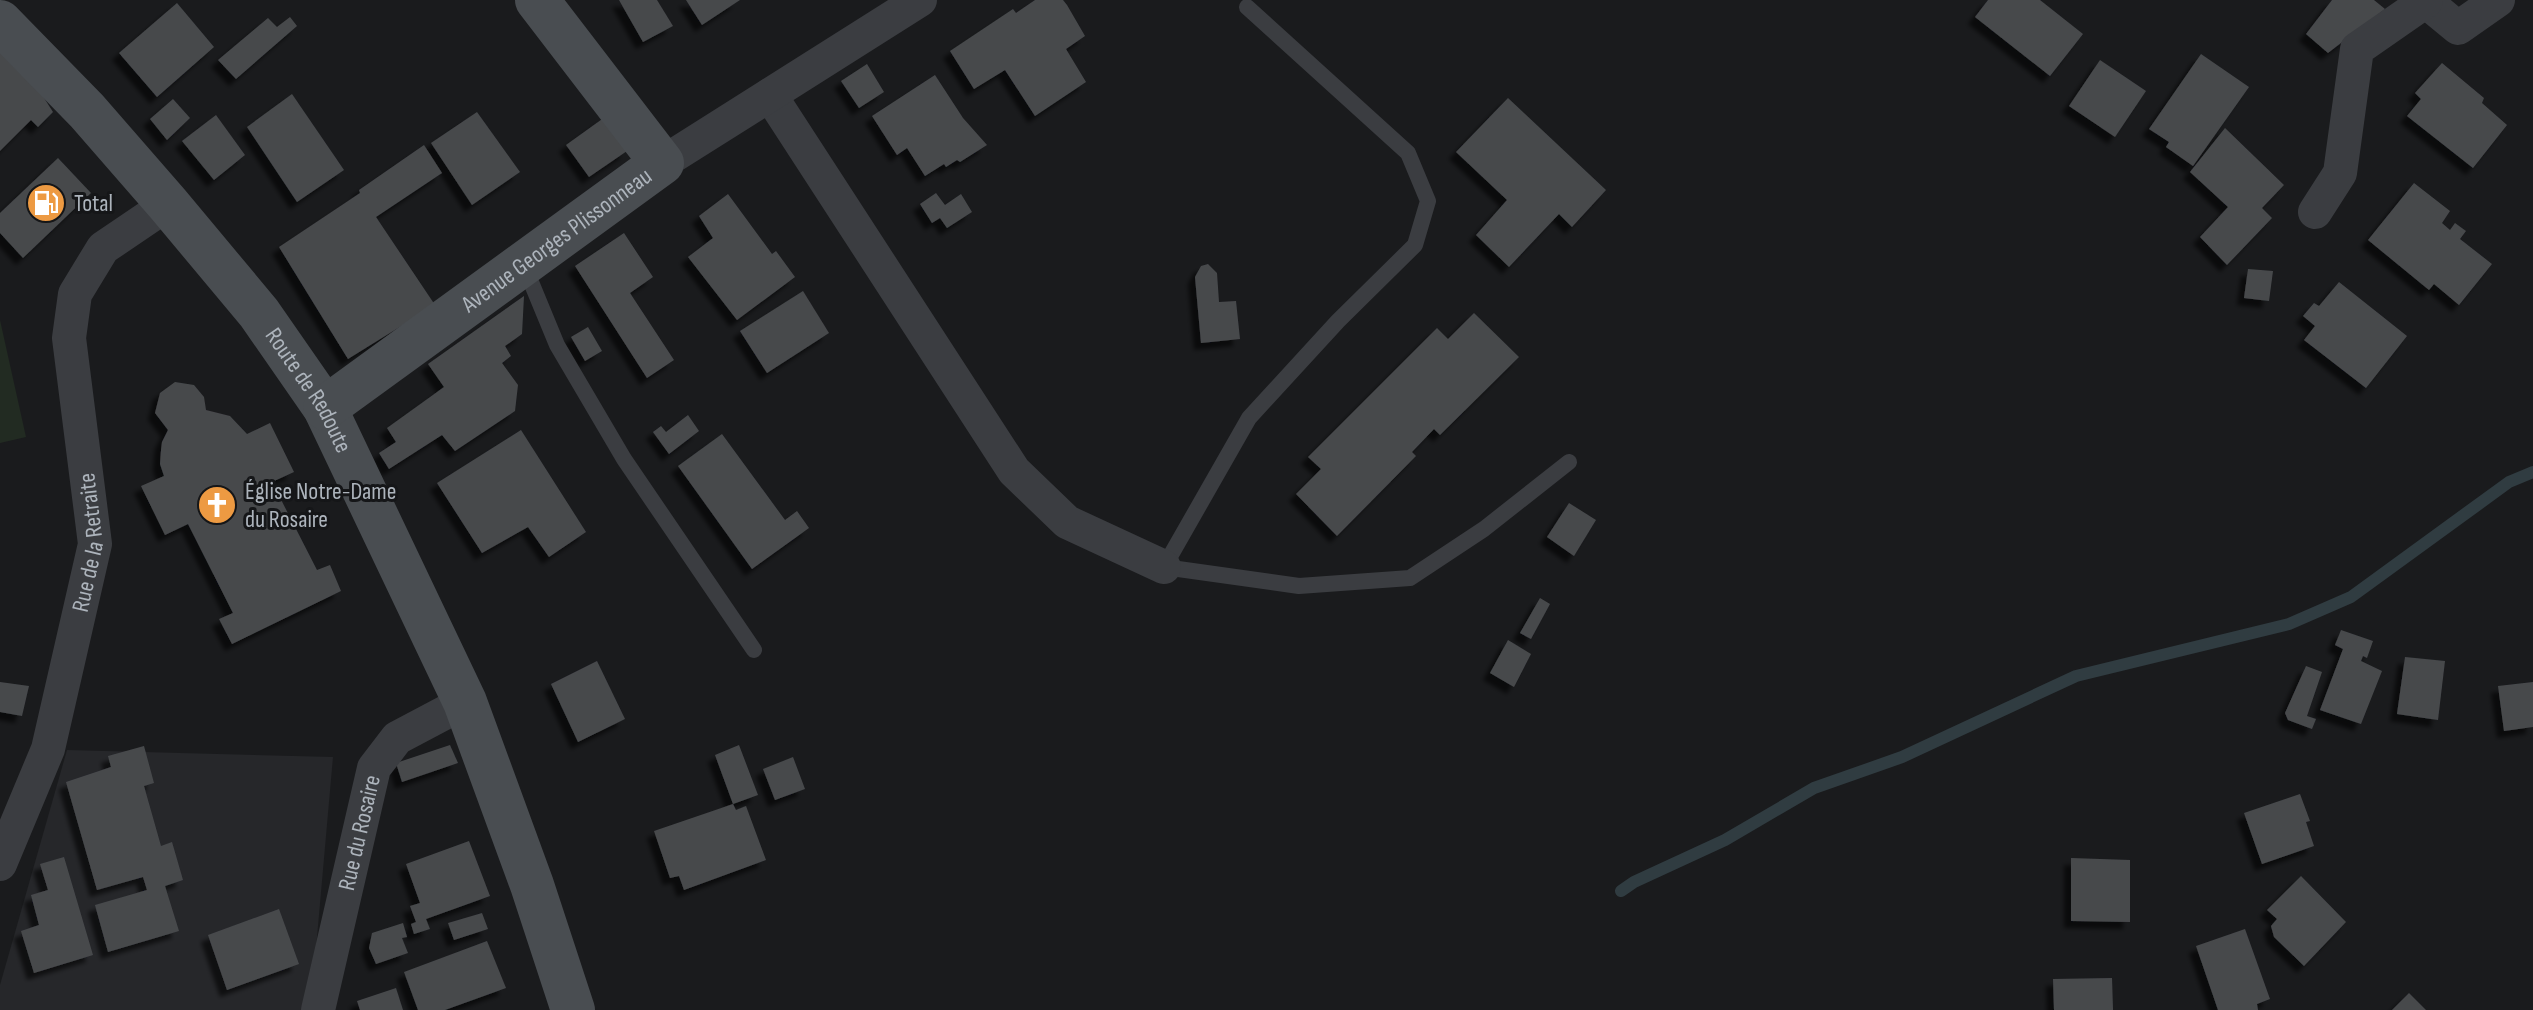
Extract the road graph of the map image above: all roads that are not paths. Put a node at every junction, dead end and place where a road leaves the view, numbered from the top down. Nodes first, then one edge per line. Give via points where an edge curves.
1 (537, 0) edge
2 (920, 0) edge
3 (2498, 0) edge
4 (2425, 1) edge
5 (1247, 7) dead end
6 (0, 22) edge
7 (770, 95) junction
8 (662, 163) junction
9 (168, 204) junction
10 (2315, 212) dead end
11 (524, 264) junction
12 (325, 408) junction
13 (1569, 462) dead end
14 (1164, 567) junction
15 (754, 650) dead end
16 (465, 702) junction
17 (0, 864) edge
18 (318, 1010) edge
19 (573, 1010) edge

1 - 8 main road, Avenue Georges Plissonneau
2 - 7 street
3 - 4 street via 2458,28
4 - 10 street via 2357,49 2340,173
5 - 14 lane via 1408,153 1428,201 1415,245 1249,418
6 - 9 main road, Route de Redoute
7 - 8 street
7 - 14 street via 1014,471 1067,522
8 - 11 main road, Avenue Georges Plissonneau
9 - 12 main road, Route de Redoute via 259,313
9 - 17 street, Rue de la Retraite via 103,248 75,294 69,338 95,544 48,749
11 - 12 main road, Avenue Georges Plissonneau
11 - 15 lane via 557,345 624,459
12 - 16 main road, Route de Redoute
13 - 14 lane via 1484,529 1410,578 1299,586
16 - 18 street, Rue du Rosaire via 397,738 374,768
16 - 19 main road, Route de Redoute

